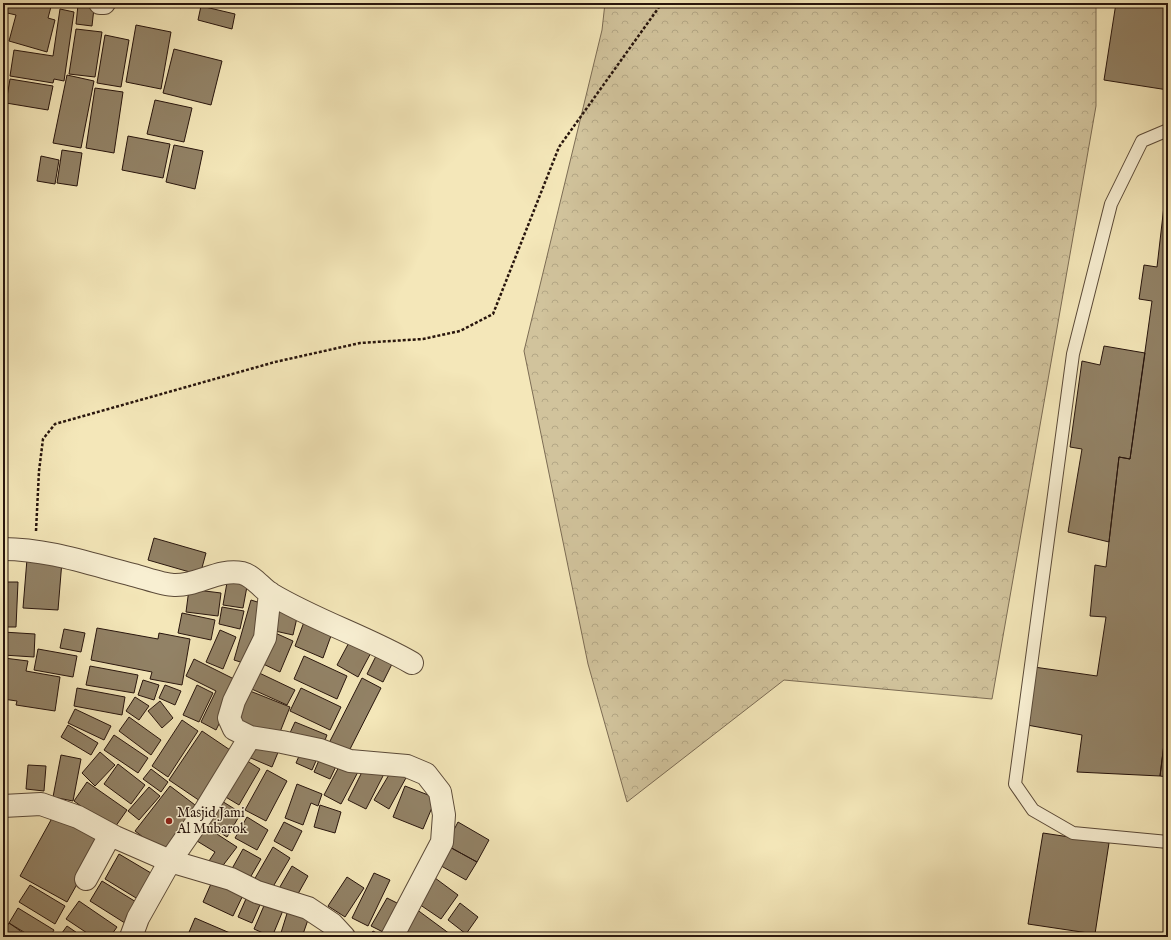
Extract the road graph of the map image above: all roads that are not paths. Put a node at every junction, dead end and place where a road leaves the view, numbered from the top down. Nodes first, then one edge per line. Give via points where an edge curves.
1 (100, 3) edge
2 (104, 3) edge
3 (1168, 130) edge
4 (3, 549) edge
5 (270, 594) junction
6 (412, 663) dead end
7 (250, 737) junction
8 (3, 806) edge
9 (110, 835) junction
10 (1168, 842) edge
11 (170, 861) junction
12 (86, 879) dead end
13 (338, 930) edge
14 (131, 937) edge
15 (392, 937) edge

1 - 2 street
3 - 10 lane via 1142,141 1111,204 1073,354 1015,784 1033,810 1073,833
4 - 5 street via 35,551 85,561 173,585 191,583 225,573 241,573 250,576
5 - 6 street
5 - 7 street via 265,638 234,701 229,718 234,729
7 - 11 street via 206,809
7 - 15 street via 320,750 350,761 407,766 426,774 440,792 444,815 442,842
8 - 9 street via 41,804 78,817
9 - 11 street
9 - 12 street
11 - 13 street via 231,879 257,892 308,908
11 - 14 street via 138,918

